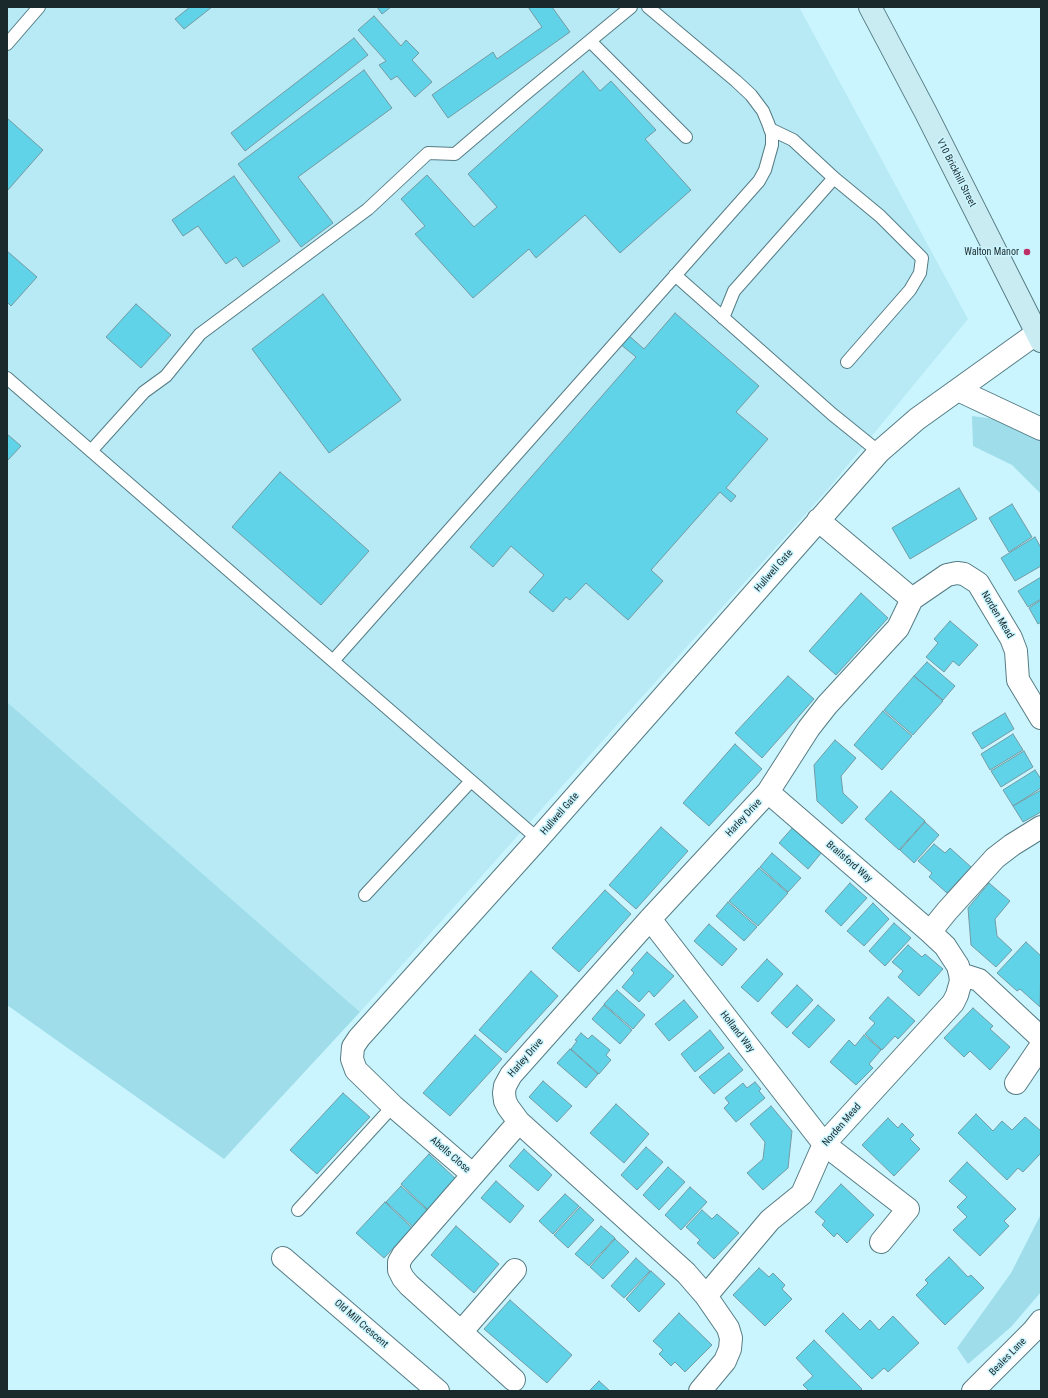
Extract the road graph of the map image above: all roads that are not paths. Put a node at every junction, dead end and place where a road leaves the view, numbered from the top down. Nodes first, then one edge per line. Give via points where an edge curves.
1 (39, 7) edge
2 (632, 7) edge
3 (648, 7) edge
4 (870, 7) edge
5 (590, 41) junction
6 (7, 44) edge
7 (770, 129) junction
8 (686, 137) dead end
9 (834, 178) junction
10 (675, 275) junction
11 (723, 318) junction
12 (1039, 337) edge
13 (847, 362) dead end
14 (7, 378) edge
15 (958, 390) junction
16 (1041, 429) edge
17 (91, 451) junction
18 (879, 452) junction
19 (818, 520) junction
20 (912, 600) junction
21 (334, 661) junction
22 (1041, 718) edge
23 (471, 781) junction
24 (768, 792) junction
25 (1041, 827) edge
26 (538, 839) junction
27 (365, 895) dead end
28 (650, 919) junction
29 (930, 932) junction
30 (960, 974) junction
31 (1041, 1038) edge
32 (1041, 1046) edge
33 (1016, 1083) dead end
34 (393, 1106) junction
35 (520, 1122) junction
36 (824, 1144) junction
37 (472, 1174) junction
38 (298, 1210) dead end
39 (881, 1242) dead end
40 (283, 1258) dead end
41 (515, 1270) dead end
42 (706, 1296) junction
43 (1041, 1321) edge
44 (461, 1332) junction
45 (514, 1380) dead end
46 (438, 1391) edge
47 (700, 1391) edge
48 (973, 1391) edge

1 - 6 lane
2 - 5 lane
3 - 7 lane via 751,95 763,111
4 - 12 street, V10 Brickhill Street
5 - 8 lane
5 - 17 lane via 455,154 428,153 368,209 200,334 166,376 144,392
7 - 9 lane via 792,140
7 - 10 lane via 772,145 765,170 759,180
9 - 11 lane via 734,291
9 - 13 lane via 880,216 922,258 920,273 910,290
10 - 11 lane
10 - 21 lane
11 - 18 lane
12 - 15 street, Hullwell Gate
14 - 17 lane
15 - 16 street
15 - 18 street, Hullwell Gate via 917,419
17 - 21 lane
18 - 19 street, Hullwell Gate
19 - 20 street
19 - 26 street, Hullwell Gate
20 - 22 street, Norden Mead via 947,575 964,574 978,583 1011,638 1016,651 1018,680
20 - 24 street, Harley Drive via 898,628 827,705
21 - 23 lane
23 - 26 lane
23 - 27 lane
24 - 28 street, Harley Drive
24 - 29 street, Brailsford Way
25 - 29 street via 995,858
26 - 34 street, Hullwell Gate via 353,1047 352,1059 356,1070
28 - 35 street, Harley Drive via 507,1080 505,1101
28 - 36 street, Holland Way
29 - 30 street via 953,957
30 - 31 street via 979,980
30 - 36 street, Norden Mead via 960,988 953,1003
32 - 33 street
34 - 37 street, Abells Close
34 - 38 lane
35 - 37 street
35 - 42 street, Harley Drive via 686,1272
36 - 39 street, Holland Way via 908,1209
36 - 42 street, Norden Mead via 802,1194 770,1220
37 - 44 street, Abells Close via 402,1255 399,1262 403,1278
40 - 46 street, Old Mill Crescent
41 - 44 street
42 - 47 street, Harley Drive via 728,1328 731,1338 725,1361
43 - 48 street, Beales Lane
44 - 45 street, Abells Close

